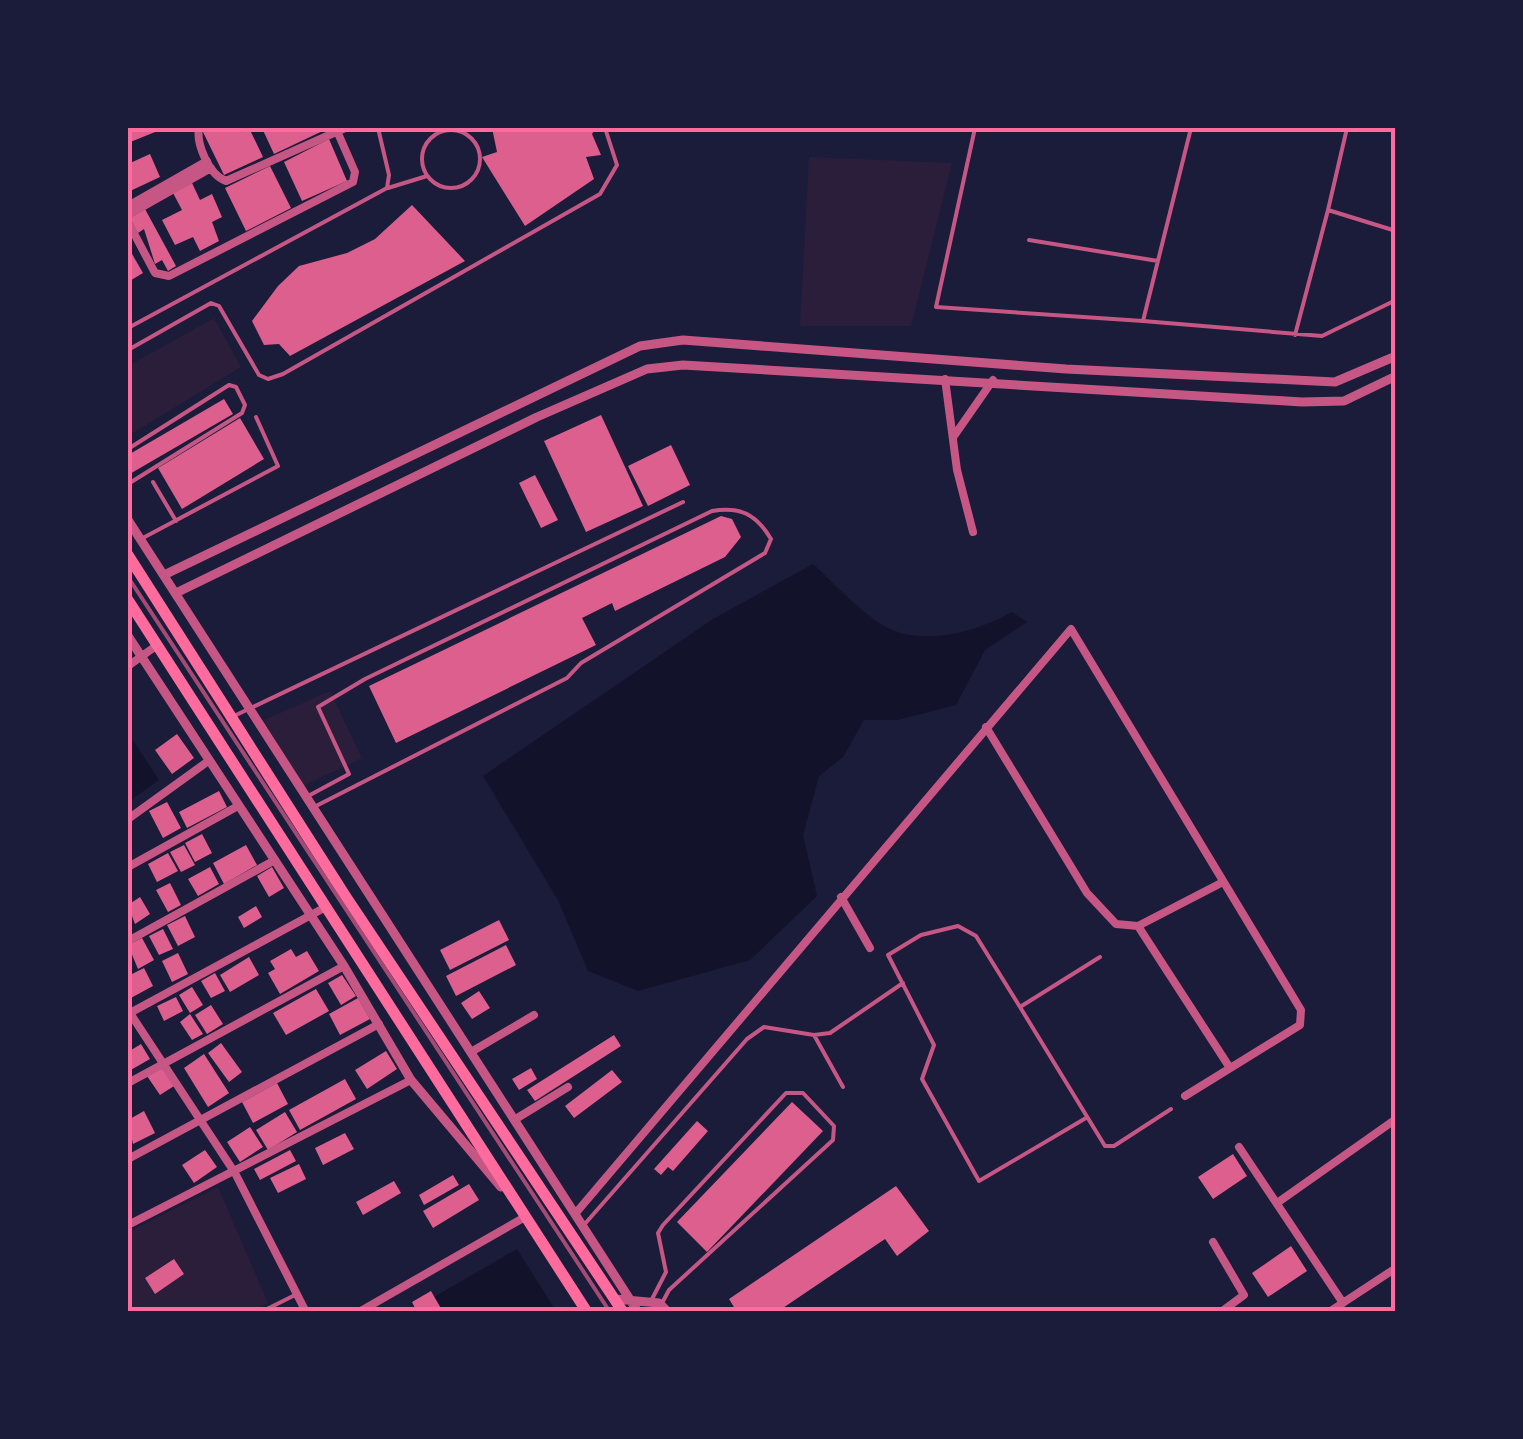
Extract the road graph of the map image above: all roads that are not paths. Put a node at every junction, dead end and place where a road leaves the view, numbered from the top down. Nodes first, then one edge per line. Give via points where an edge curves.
1 (200, 128) edge
2 (378, 128) edge
3 (606, 128) edge
4 (975, 128) edge
5 (1191, 128) edge
6 (1347, 128) edge
7 (341, 129) edge
8 (445, 129) edge
9 (209, 164) junction
10 (427, 176) junction
11 (386, 188) junction
12 (128, 206) edge
13 (1328, 210) junction
14 (128, 219) edge
15 (1396, 231) edge
16 (1029, 240) dead end
17 (1158, 260) junction
18 (202, 288) junction
19 (1396, 300) edge
20 (211, 303) junction
21 (1144, 321) junction
22 (128, 328) edge
23 (1295, 335) junction
24 (128, 350) edge
25 (806, 350) junction
26 (1396, 356) edge
27 (803, 372) junction
28 (1396, 376) edge
29 (945, 379) junction
30 (992, 380) junction
31 (256, 417) dead end
32 (954, 436) junction
33 (128, 450) edge
34 (153, 482) dead end
35 (128, 484) edge
36 (683, 502) dead end
37 (128, 520) edge
38 (176, 521) junction
39 (973, 532) dead end
40 (142, 539) junction
41 (128, 555) edge
42 (166, 574) junction
43 (178, 592) junction
44 (128, 600) edge
45 (128, 636) edge
46 (156, 646) junction
47 (142, 656) junction
48 (128, 666) edge
49 (253, 709) junction
50 (231, 718) junction
51 (986, 727) junction
52 (207, 762) junction
53 (306, 797) junction
54 (238, 806) junction
55 (311, 809) junction
56 (128, 819) edge
57 (276, 860) junction
58 (128, 867) edge
59 (1223, 882) junction
60 (840, 898) junction
61 (324, 908) junction
62 (376, 909) junction
63 (310, 916) junction
64 (361, 920) junction
65 (1138, 926) junction
66 (128, 941) edge
67 (870, 948) dead end
68 (1100, 957) dead end
69 (344, 966) junction
70 (904, 983) junction
71 (1020, 1008) junction
72 (128, 1012) edge
73 (534, 1015) dead end
74 (379, 1024) junction
75 (814, 1035) junction
76 (471, 1052) junction
77 (166, 1063) junction
78 (1230, 1068) junction
79 (411, 1080) junction
80 (128, 1082) edge
81 (568, 1087) dead end
82 (843, 1087) dead end
83 (1186, 1096) dead end
84 (1171, 1108) dead end
85 (1086, 1118) junction
86 (203, 1119) junction
87 (1396, 1119) edge
88 (514, 1120) junction
89 (1238, 1147) dead end
90 (128, 1159) edge
91 (235, 1173) junction
92 (1277, 1203) junction
93 (516, 1204) junction
94 (575, 1214) junction
95 (525, 1218) junction
96 (128, 1225) edge
97 (583, 1226) junction
98 (1213, 1242) dead end
99 (1396, 1268) edge
100 (297, 1294) junction
101 (1343, 1303) junction
102 (627, 1306) edge
103 (660, 1306) edge
104 (261, 1312) edge
105 (306, 1312) edge
106 (359, 1312) edge
107 (587, 1312) edge
108 (638, 1312) edge
109 (1221, 1312) edge
110 (1329, 1312) edge

1 - 9 street
2 - 11 lane
3 - 20 lane via 617,165 600,194 282,374 268,380 259,375
4 - 21 lane via 936,307
5 - 17 lane
6 - 13 lane
7 - 9 street via 226,181
7 - 14 street via 353,182 169,276 156,274
8 - 10 lane via 424,148
8 - 10 lane via 468,134 480,164 457,188
9 - 12 street
9 - 14 street
10 - 11 lane
11 - 18 lane
13 - 15 lane
13 - 23 lane
16 - 17 lane
17 - 21 lane
18 - 20 lane
18 - 22 lane
19 - 23 lane via 1334,332
20 - 24 lane
21 - 23 lane
25 - 26 street via 1335,382
25 - 27 street
25 - 42 street via 684,340 640,346
27 - 29 street
27 - 43 street via 646,369
28 - 30 street via 1344,400 1302,402
29 - 30 street
29 - 32 street
30 - 32 street
31 - 38 lane via 278,466
32 - 39 street
33 - 35 lane via 224,387 236,387 244,400 242,413
34 - 38 lane
36 - 49 lane
37 - 40 street
38 - 40 lane
40 - 42 street
41 - 50 main road
42 - 43 street
43 - 49 street
44 - 46 main road
45 - 47 street
46 - 47 street
46 - 61 main road
47 - 48 street
47 - 52 street
49 - 50 lane
49 - 53 street
50 - 64 main road
51 - 59 street via 1071,629
51 - 60 street
51 - 65 street via 1099,909 1116,924
52 - 54 street
52 - 56 street
53 - 55 street
53 - 55 lane via 349,774 318,707 712,511 740,510 766,531 771,547 765,553 581,663 567,678
54 - 57 street
54 - 58 street
55 - 62 street
57 - 63 street
57 - 66 street
59 - 65 street
59 - 78 street via 1303,1017
60 - 67 street
60 - 94 street
61 - 63 street
61 - 93 main road
62 - 64 street
62 - 76 street
63 - 69 street
63 - 72 street
64 - 102 main road via 616,1300
65 - 78 street
68 - 71 lane
69 - 74 street
69 - 77 street
70 - 71 lane via 888,955 958,926 976,936
70 - 75 lane via 849,1023
70 - 85 lane via 934,1045 922,1079 979,1181
71 - 85 lane
72 - 77 street
73 - 76 street
74 - 79 street
74 - 86 street
75 - 82 lane
75 - 97 lane via 764,1028 747,1039
76 - 88 street
77 - 80 street
77 - 86 street
78 - 83 street
79 - 91 street
79 - 93 street
81 - 88 street
84 - 85 lane via 1114,1146 1099,1141
86 - 90 street
86 - 91 street
87 - 92 street
88 - 94 street
89 - 92 street
91 - 96 street
91 - 100 street
92 - 101 street
93 - 95 main road
94 - 97 street
95 - 106 street
95 - 107 main road
97 - 102 street
98 - 109 street via 1244,1295
99 - 101 street
100 - 104 lane
100 - 105 street
101 - 110 street
102 - 103 street
102 - 108 street
103 - 103 lane via 666,1272 658,1232 786,1093 803,1093 834,1126 833,1140 669,1290

